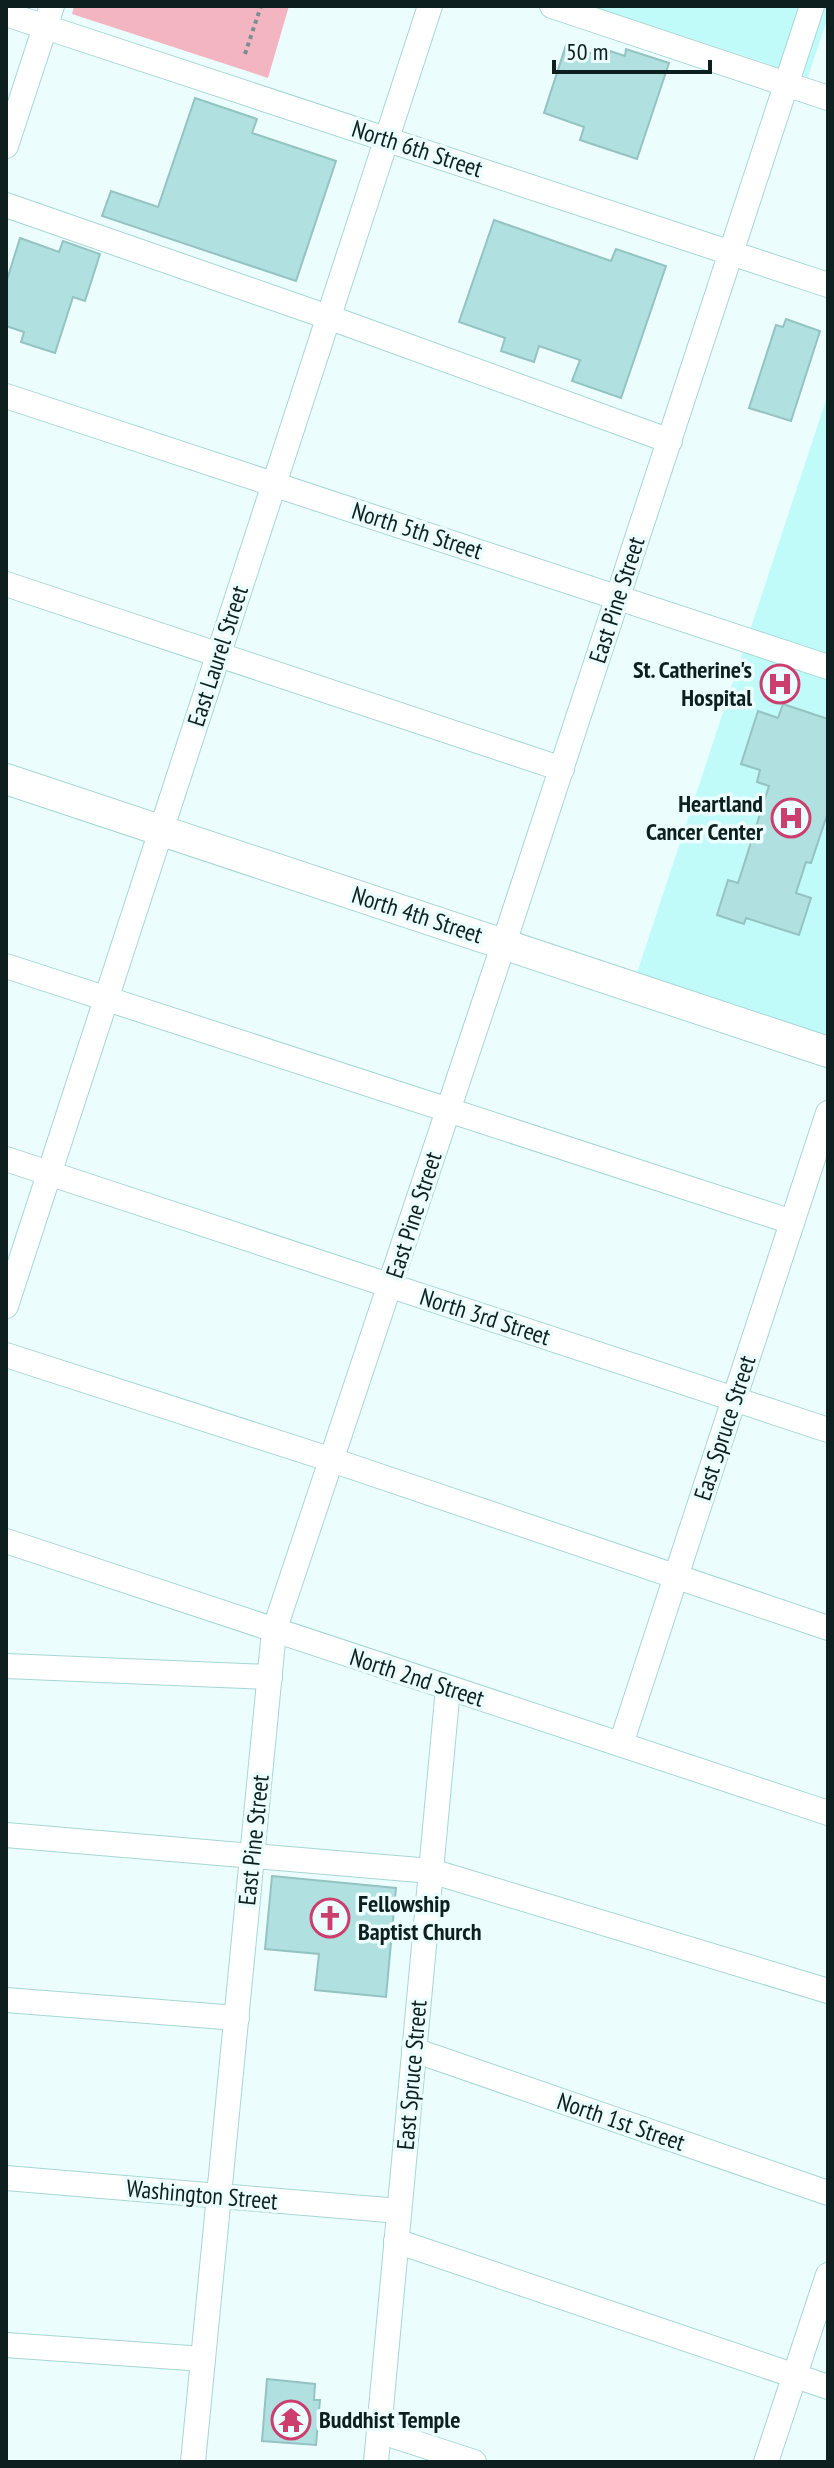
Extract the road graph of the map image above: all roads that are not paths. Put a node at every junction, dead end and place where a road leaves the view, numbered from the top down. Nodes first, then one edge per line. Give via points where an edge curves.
1 (430, 6) edge
2 (552, 6) edge
3 (812, 6) edge
4 (6, 14) edge
5 (49, 16) edge
6 (787, 83) junction
7 (828, 98) edge
8 (387, 138) junction
9 (6, 146) edge
10 (6, 205) edge
11 (731, 253) junction
12 (828, 285) edge
13 (328, 317) junction
14 (6, 396) edge
15 (670, 441) junction
16 (274, 484) junction
17 (6, 584) edge
18 (619, 597) junction
19 (218, 654) junction
20 (828, 667) edge
21 (562, 769) junction
22 (6, 779) edge
23 (161, 830) junction
24 (504, 943) junction
25 (6, 966) edge
26 (105, 1000) junction
27 (828, 1052) edge
28 (449, 1109) junction
29 (828, 1113) edge
30 (6, 1159) edge
31 (49, 1173) junction
32 (792, 1222) junction
33 (390, 1286) junction
34 (6, 1306) edge
35 (6, 1355) edge
36 (734, 1399) junction
37 (828, 1430) edge
38 (332, 1460) junction
39 (6, 1541) edge
40 (676, 1577) junction
41 (828, 1628) edge
42 (274, 1631) junction
43 (6, 1666) edge
44 (270, 1677) junction
45 (448, 1688) junction
46 (621, 1744) junction
47 (828, 1813) edge
48 (6, 1835) edge
49 (253, 1856) junction
50 (431, 1871) junction
51 (828, 1991) edge
52 (6, 2000) edge
53 (237, 2018) junction
54 (414, 2050) junction
55 (6, 2178) edge
56 (828, 2193) edge
57 (219, 2196) junction
58 (399, 2211) junction
59 (396, 2241) junction
60 (828, 2275) edge
61 (6, 2345) edge
62 (203, 2359) junction
63 (795, 2376) junction
64 (828, 2387) edge
65 (379, 2431) junction
66 (193, 2462) edge
67 (376, 2462) edge
68 (474, 2462) edge
69 (766, 2462) edge

1 - 8 street, East Laurel Street
2 - 6 street
3 - 6 street, East Pine Street
4 - 5 street, North 6th Street
5 - 8 street, North 6th Street
5 - 9 street
6 - 7 street
6 - 11 street, East Pine Street
8 - 11 street, North 6th Street
8 - 13 street, East Laurel Street
10 - 13 street
11 - 12 street, North 6th Street
11 - 15 street, East Pine Street
13 - 15 street
13 - 16 street, East Laurel Street
14 - 16 street, North 5th Street
15 - 18 street, East Pine Street
16 - 18 street, North 5th Street
16 - 19 street, East Laurel Street
17 - 19 street
18 - 20 street, North 5th Street
18 - 21 street, East Pine Street
19 - 21 street
19 - 23 street, East Laurel Street
21 - 24 street, East Pine Street
22 - 23 main road, North 4th Street
23 - 24 main road, North 4th Street
23 - 26 street, East Laurel Street
24 - 27 main road, North 4th Street
24 - 28 street, East Pine Street
25 - 26 street
26 - 28 street
26 - 31 street, East Laurel Street
28 - 32 street
28 - 33 street, East Pine Street
29 - 32 street, East Spruce Street
30 - 31 street, North 3rd Street
31 - 33 street, North 3rd Street
31 - 34 street, East Laurel Street
32 - 36 street, East Spruce Street
33 - 36 street, North 3rd Street
33 - 38 street, East Pine Street
35 - 38 street
36 - 37 street, North 3rd Street
36 - 40 street, East Spruce Street
38 - 40 street
38 - 42 street, East Pine Street
39 - 42 street, North 2nd Street
40 - 41 street
40 - 46 street, East Spruce Street
42 - 44 street, East Pine Street
42 - 45 street, North 2nd Street
43 - 44 street
44 - 49 street, East Pine Street
45 - 46 street, North 2nd Street
45 - 50 street, East Spruce Street
46 - 47 street, North 2nd Street
48 - 49 street
49 - 50 street
49 - 53 street, East Pine Street
50 - 51 street
50 - 54 street, East Spruce Street
52 - 53 street
53 - 57 street, East Pine Street
54 - 56 street, North 1st Street
54 - 58 street, East Spruce Street
55 - 57 street, Washington Street
57 - 58 street, Washington Street
57 - 62 street, East Pine Street
58 - 59 street, East Spruce Street
59 - 63 street
59 - 65 street, East Spruce Street
60 - 63 street
61 - 62 street
62 - 66 street, East Pine Street
63 - 64 street
63 - 69 street
65 - 67 street, East Spruce Street
65 - 68 street

